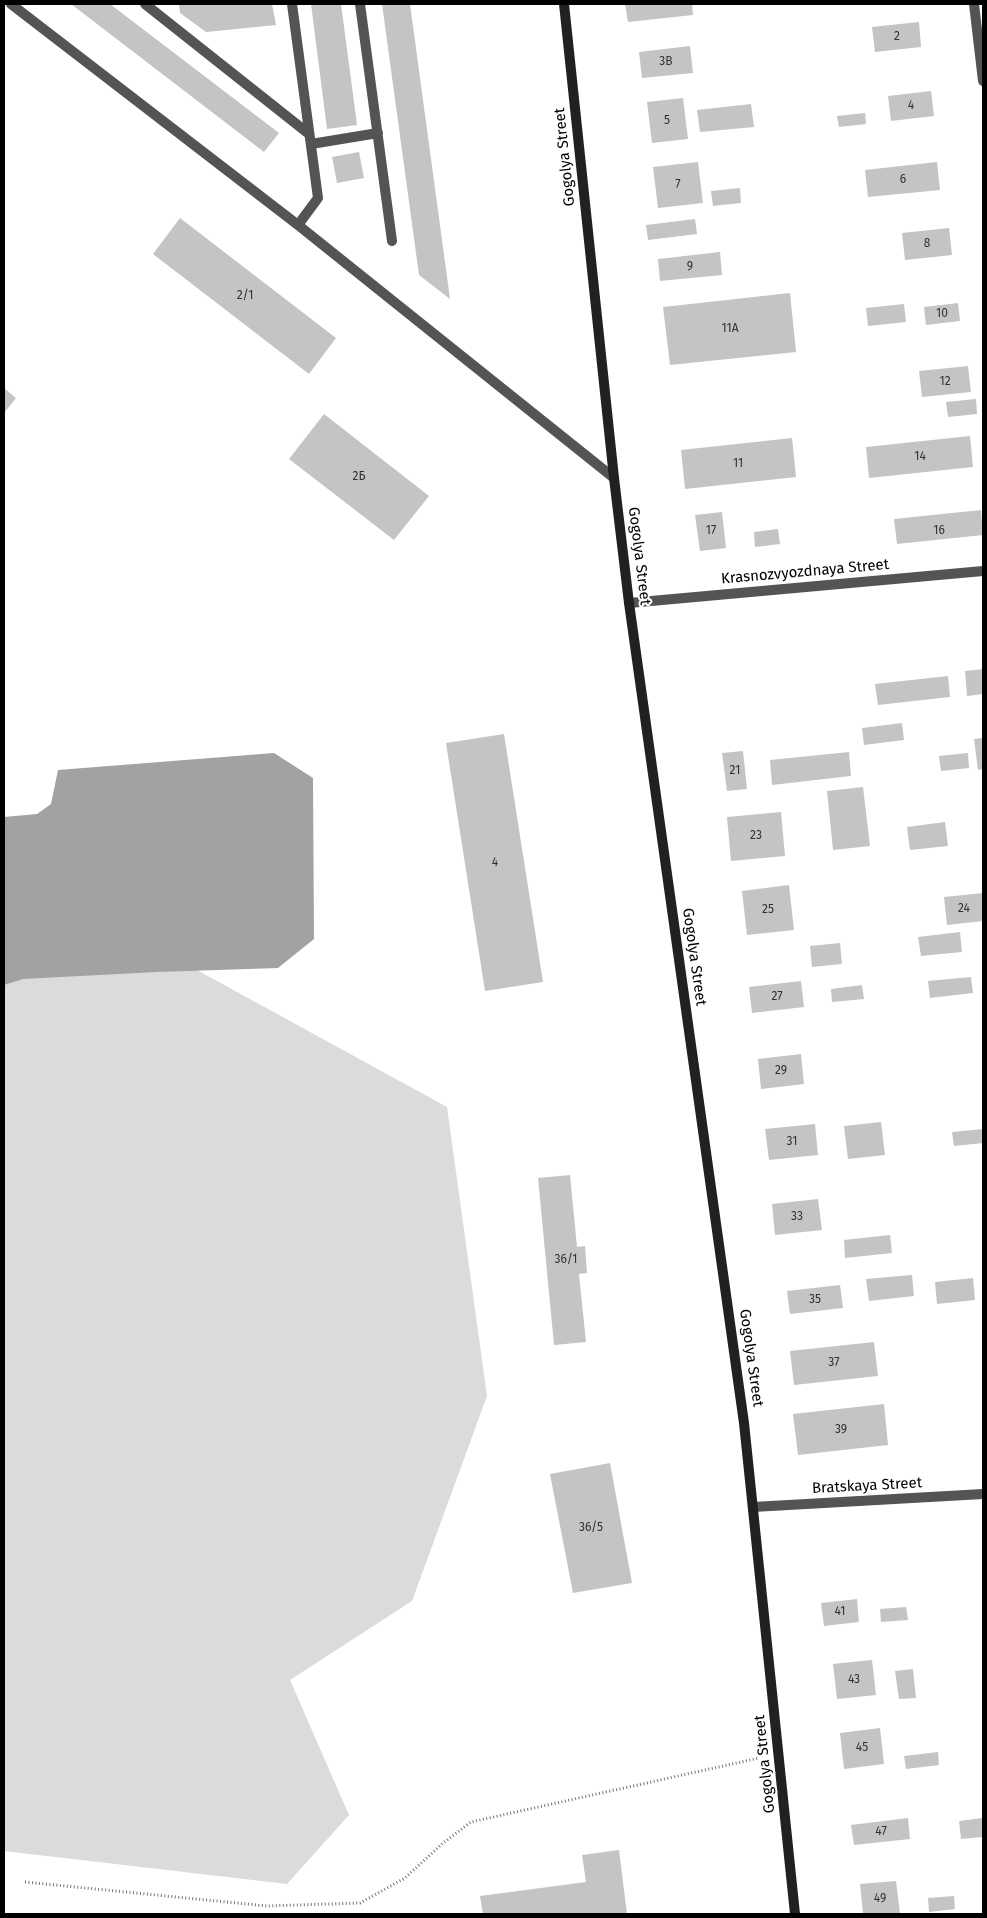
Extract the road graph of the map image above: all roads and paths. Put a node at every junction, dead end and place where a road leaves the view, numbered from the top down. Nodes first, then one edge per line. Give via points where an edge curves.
1 (11, 4) edge
2 (145, 4) edge
3 (292, 4) edge
4 (360, 4) edge
5 (564, 4) edge
6 (974, 4) edge
7 (983, 81) edge
8 (378, 133) junction
9 (310, 139) junction
10 (298, 225) junction
11 (392, 241) dead end
12 (614, 478) junction
13 (983, 571) edge
14 (630, 603) junction
15 (983, 1494) edge
16 (753, 1507) junction
17 (779, 1753) junction
18 (24, 1882) dead end
19 (795, 1914) edge

1 - 10 street
2 - 9 street
3 - 9 street
4 - 8 street
5 - 12 main road, Gogolya Street
6 - 7 street
8 - 9 street
8 - 11 street
9 - 10 street via 318,198
10 - 12 street
12 - 14 main road, Gogolya Street
13 - 14 street, Krasnozvyozdnaya Street
14 - 16 main road, Gogolya Street
15 - 16 street, Bratskaya Street
16 - 17 main road, Gogolya Street
17 - 18 path via 471,1822 405,1878 360,1903 267,1906
17 - 19 main road, Gogolya Street

